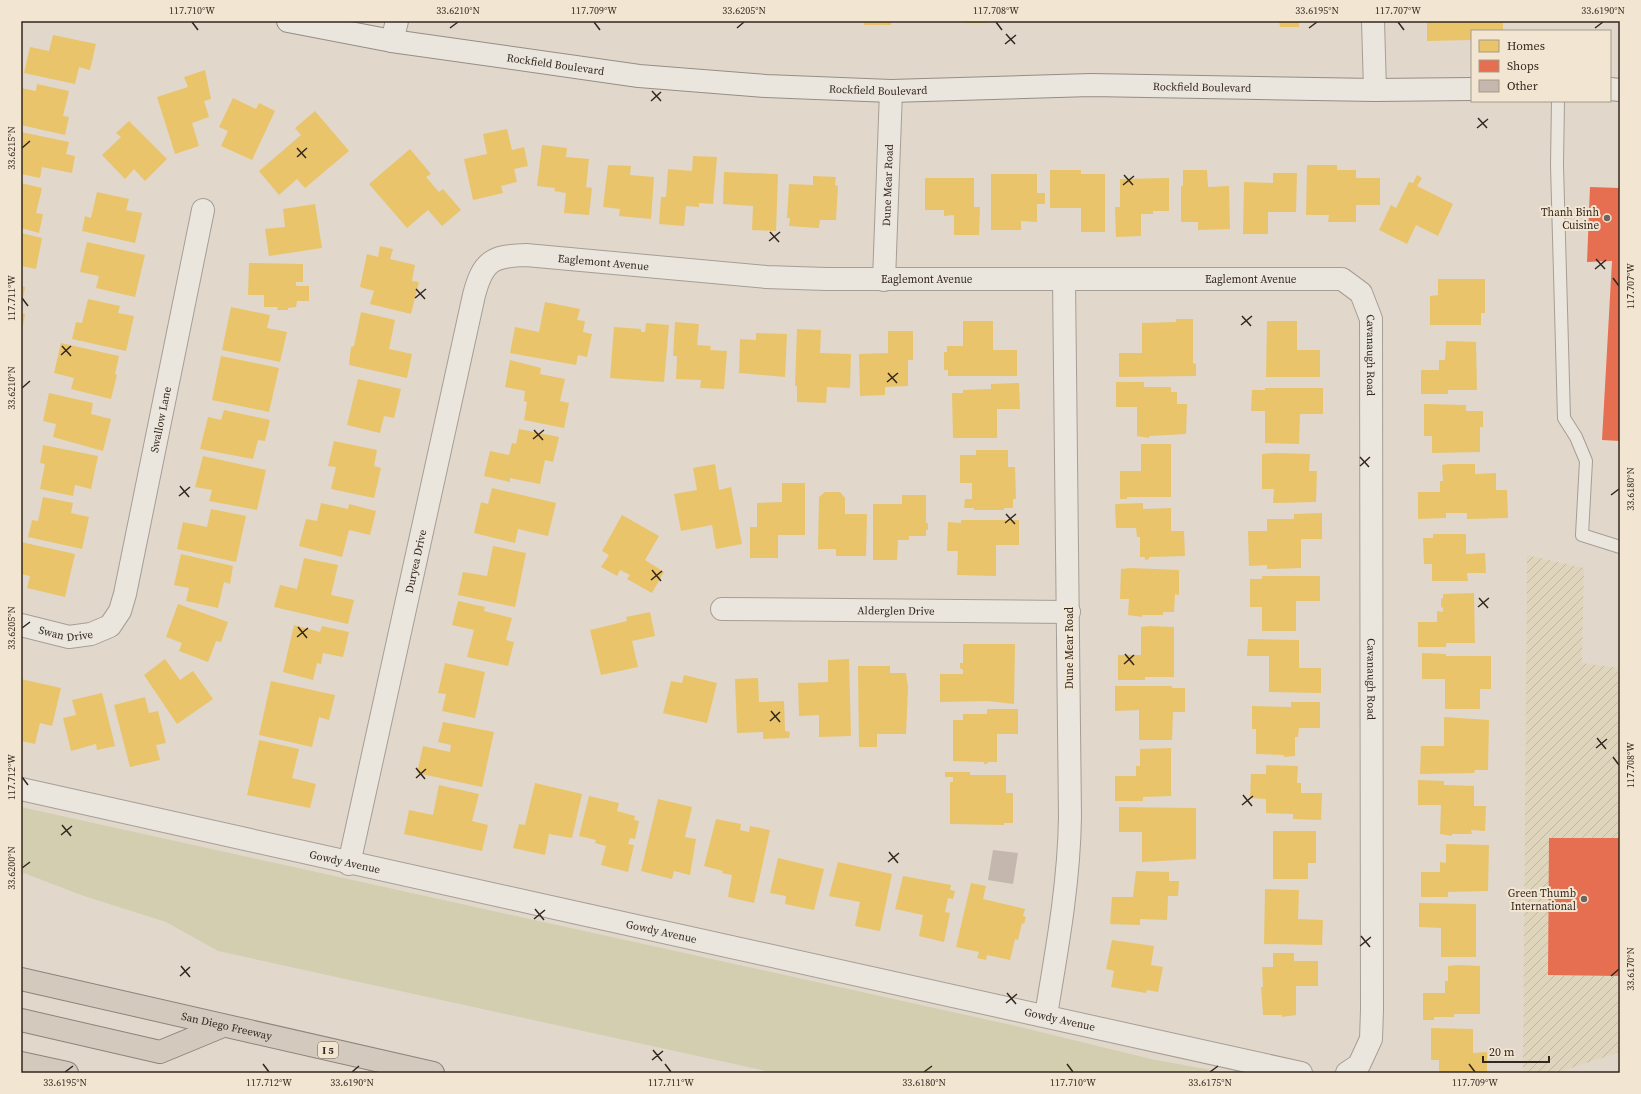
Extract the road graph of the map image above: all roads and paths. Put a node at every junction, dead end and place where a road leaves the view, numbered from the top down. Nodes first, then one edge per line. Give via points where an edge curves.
1 (288, 21) edge
2 (1373, 21) edge
3 (395, 31) edge
4 (1471, 89) edge
5 (1375, 90) junction
6 (891, 91) junction
7 (1558, 102) edge
8 (203, 210) dead end
9 (490, 263) joint
10 (1064, 279) junction
11 (884, 280) junction
12 (1361, 293) joint
13 (1620, 547) edge
14 (722, 609) dead end
15 (1069, 612) junction
16 (21, 625) edge
17 (110, 626) joint
18 (21, 789) edge
19 (349, 864) junction
20 (21, 979) edge
21 (1046, 1015) junction
22 (21, 1020) edge
23 (223, 1026) junction
24 (21, 1063) edge
25 (1353, 1069) edge
26 (66, 1073) edge
27 (433, 1073) edge
28 (1301, 1073) edge

1 - 3 street, Rockfield Boulevard
2 - 5 street
3 - 6 street, Rockfield Boulevard via 639,76 766,86
4 - 5 street, Rockfield Boulevard
5 - 6 street, Rockfield Boulevard via 1091,85
6 - 11 street, Dune Mear Road
7 - 13 lane via 1557,165 1564,418 1576,436 1586,461 1582,535
8 - 17 street, Swallow Lane via 125,594 120,611
9 - 11 street, Eaglemont Avenue via 506,256 526,256 766,277
9 - 19 street, Duryea Drive via 479,275 474,295
10 - 11 street, Eaglemont Avenue
10 - 12 street, Eaglemont Avenue via 1342,279
10 - 15 street, Dune Mear Road
12 - 25 street, Cavanaugh Road via 1371,319 1372,1010 1371,1039
14 - 15 street, Alderglen Drive
15 - 21 street, Dune Mear Road via 1070,843 1062,920
16 - 17 street, Swan Drive via 69,637 91,634
18 - 19 street, Gowdy Avenue
19 - 21 street, Gowdy Avenue
20 - 23 highway, San Diego Freeway / I 5
21 - 28 street, Gowdy Avenue
22 - 23 highway via 160,1052
23 - 27 highway, San Diego Freeway / I 5
24 - 26 highway

